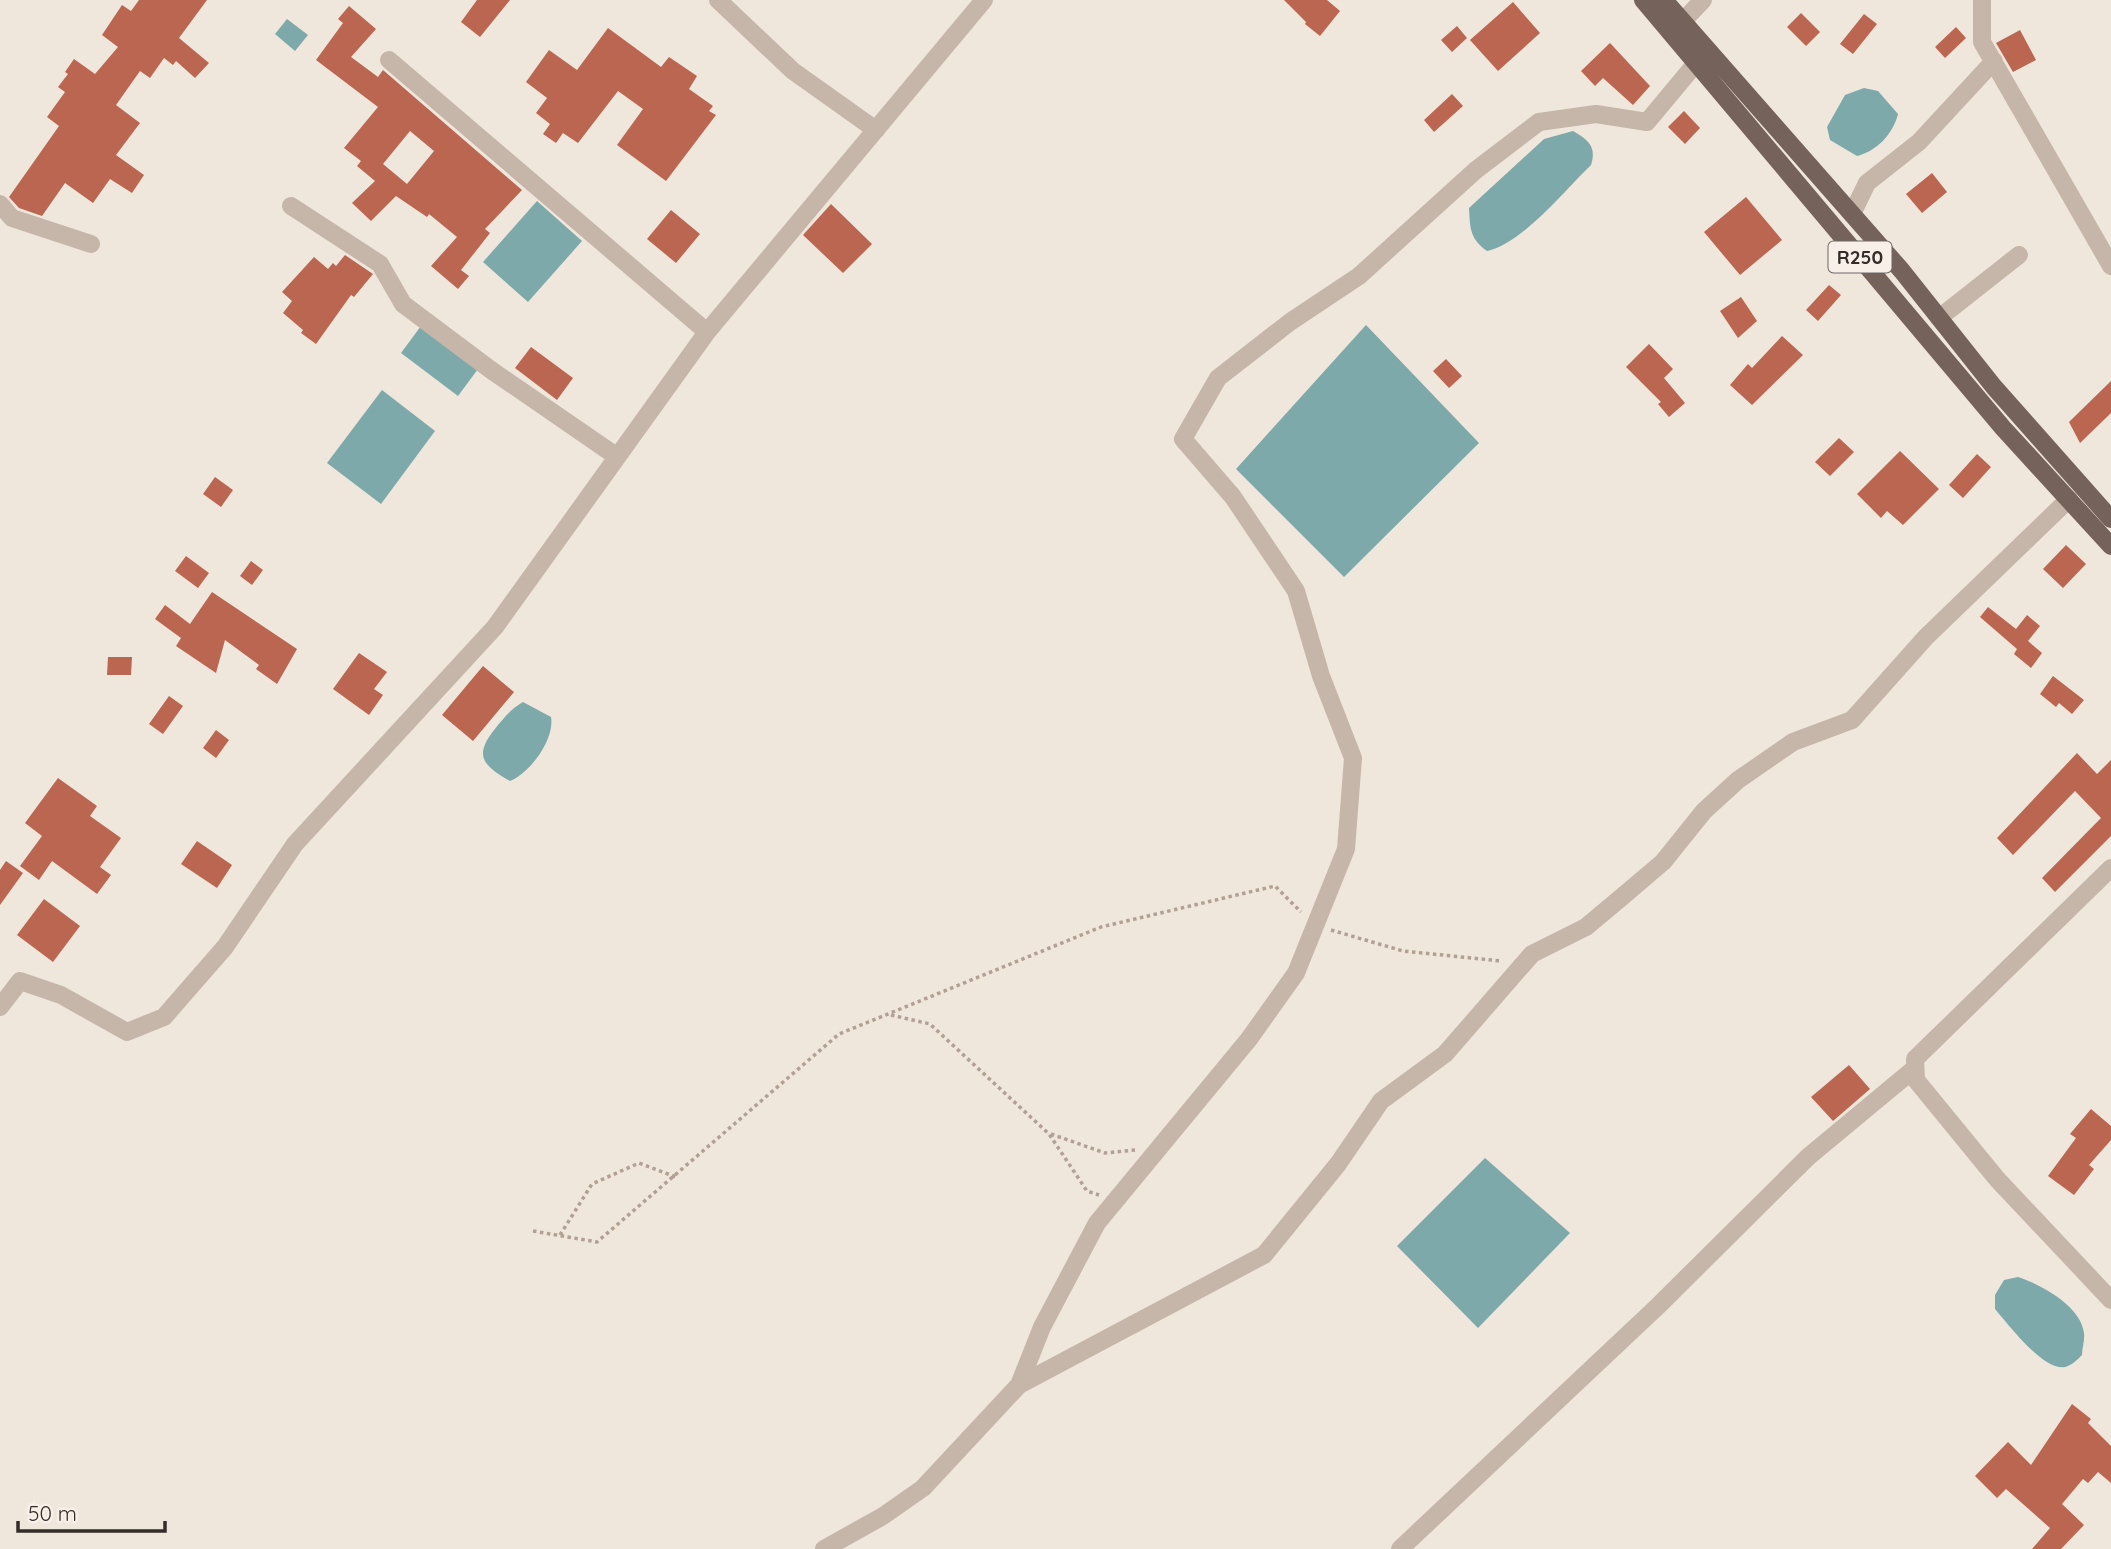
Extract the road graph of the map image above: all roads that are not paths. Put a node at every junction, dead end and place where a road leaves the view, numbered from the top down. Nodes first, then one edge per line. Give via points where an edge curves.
1 (718, 0) edge
2 (984, 0) edge
3 (1643, 0) edge
4 (1664, 0) edge
5 (1703, 0) edge
6 (1982, 0) edge
7 (1683, 21) junction
8 (389, 60) dead end
9 (1994, 61) junction
10 (1697, 62) junction
11 (876, 130) junction
12 (0, 204) edge
13 (291, 206) dead end
14 (1852, 214) junction
15 (91, 244) dead end
16 (2019, 255) dead end
17 (2111, 266) edge
18 (1939, 318) junction
19 (707, 332) junction
20 (616, 456) junction
21 (2069, 499) junction
22 (2111, 519) edge
23 (2111, 546) edge
24 (2111, 868) edge
25 (0, 1007) edge
26 (1914, 1069) junction
27 (2111, 1300) edge
28 (1019, 1385) junction
29 (824, 1549) edge
30 (1400, 1549) edge

1 - 11 street via 793,71
2 - 11 street
3 - 10 main road, R250
4 - 7 main road, R250
5 - 7 street
6 - 9 street via 1982,42
7 - 14 main road, R250
8 - 19 street
9 - 14 street via 1919,142 1867,183
9 - 17 street
10 - 21 main road, R250 via 2003,428
10 - 28 street via 1647,122 1596,114 1539,122 1476,170 1359,276 1218,378 1183,439 1233,497 1296,592 1321,676 1353,758 1346,849 1288,984 1249,1039 1097,1223 1042,1327
11 - 19 street
12 - 15 street via 12,218
13 - 20 street via 380,264 404,304 414,312
14 - 18 main road, R250
16 - 18 street
18 - 22 main road, R250
19 - 20 street
20 - 25 street via 495,627 295,844 225,947 164,1017 127,1032 61,995 20,981
21 - 23 main road, R250
21 - 28 street via 1926,637 1852,720 1793,742 1738,780 1704,811 1663,862 1623,896 1586,927 1532,954 1445,1054 1381,1101 1338,1164 1264,1255
24 - 26 street via 1915,1059
26 - 27 street via 1916,1080 1997,1179
26 - 30 street via 1808,1157 1658,1306
28 - 29 street via 923,1488

